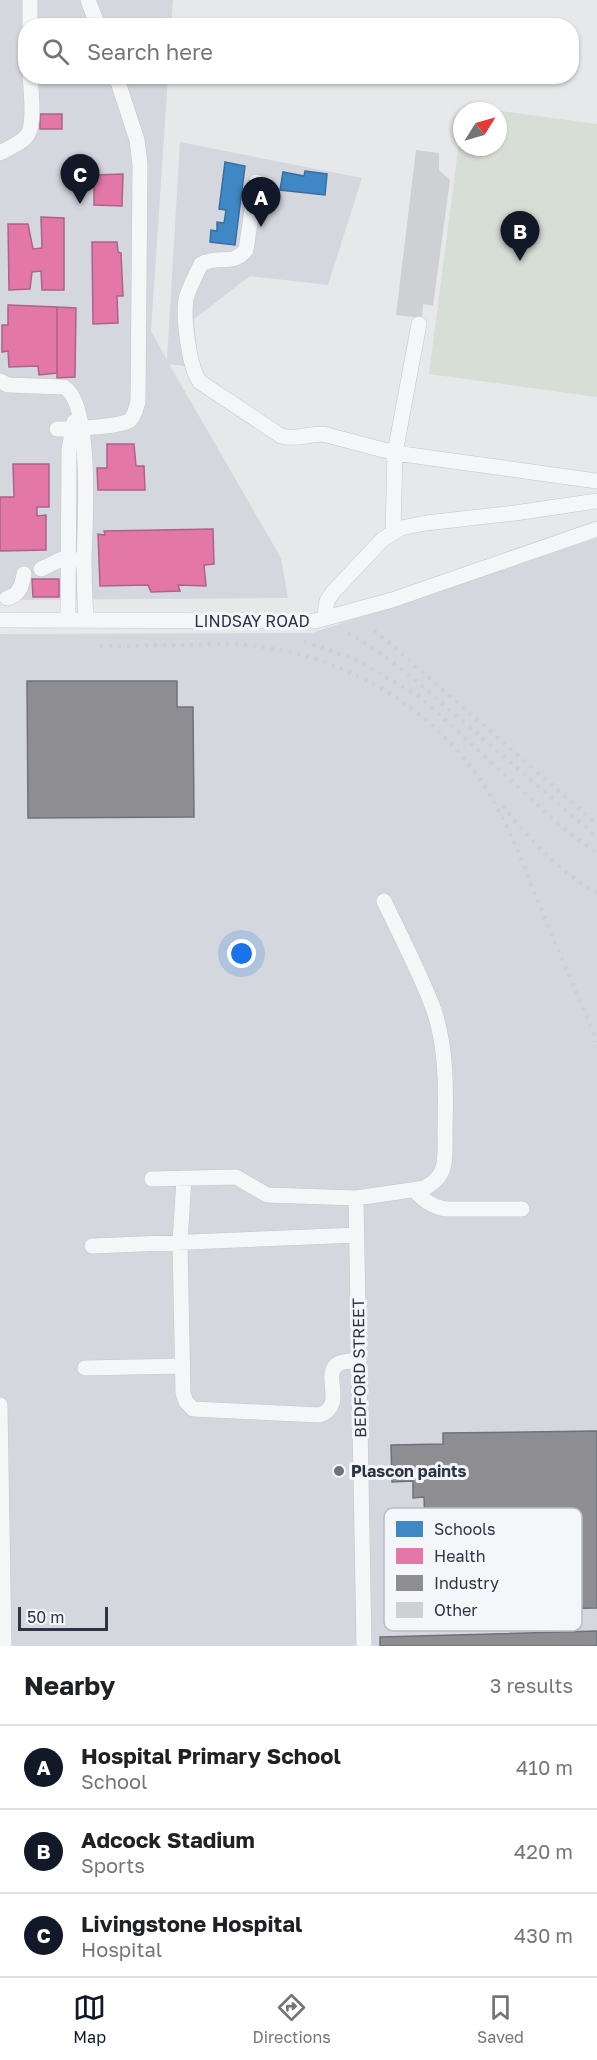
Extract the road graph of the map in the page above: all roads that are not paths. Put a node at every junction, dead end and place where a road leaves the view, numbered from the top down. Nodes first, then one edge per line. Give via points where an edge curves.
1 (30, 0) edge
2 (88, 0) edge
3 (30, 18) edge
4 (95, 18) edge
5 (30, 84) edge
6 (119, 84) edge
7 (0, 153) edge
8 (256, 182) dead end
9 (419, 324) dead end
10 (0, 381) edge
11 (76, 428) junction
12 (57, 429) dead end
13 (395, 453) junction
14 (597, 481) edge
15 (597, 501) edge
16 (597, 529) edge
17 (393, 532) junction
18 (76, 560) junction
19 (41, 569) dead end
20 (24, 574) dead end
21 (7, 598) dead end
22 (324, 619) junction
23 (0, 620) edge
24 (68, 620) junction
25 (86, 620) junction
26 (384, 901) dead end
27 (184, 1178) junction
28 (152, 1179) dead end
29 (415, 1190) junction
30 (356, 1198) junction
31 (522, 1209) dead end
32 (357, 1235) junction
33 (180, 1242) junction
34 (92, 1246) dead end
35 (359, 1360) junction
36 (182, 1366) junction
37 (85, 1368) dead end
38 (0, 1405) edge
39 (4, 1646) edge
40 (364, 1646) edge

1 - 3 street
2 - 4 street
5 - 7 street via 29,133
6 - 11 street via 137,140 140,164 138,402 134,415 125,422
8 - 13 street via 246,250 234,260 214,259 201,264 189,290 185,308 190,363 195,376 210,391 281,436 291,439 323,434
9 - 13 street
10 - 11 street via 8,385 64,387 77,410
11 - 12 street
11 - 18 street via 84,447 86,475
13 - 14 street
13 - 17 street
15 - 17 street via 420,524
16 - 22 street, LINDSAY ROAD via 392,600
17 - 22 street via 329,597
18 - 19 street via 57,561
18 - 24 street
18 - 25 street
20 - 21 street via 18,592
22 - 25 street, LINDSAY ROAD
23 - 24 street, LINDSAY ROAD
24 - 25 street, LINDSAY ROAD
26 - 29 street via 433,1006 444,1063 443,1168 432,1184
27 - 28 street
27 - 30 street via 236,1177 267,1195
27 - 33 street
29 - 30 street
29 - 31 street via 433,1207
30 - 32 street, BEDFORD STREET
32 - 33 street
32 - 35 street, BEDFORD STREET
33 - 34 street
33 - 36 street
35 - 36 street via 334,1368 333,1406 320,1415 193,1409 183,1393
35 - 40 street, BEDFORD STREET
36 - 37 street
38 - 39 street

